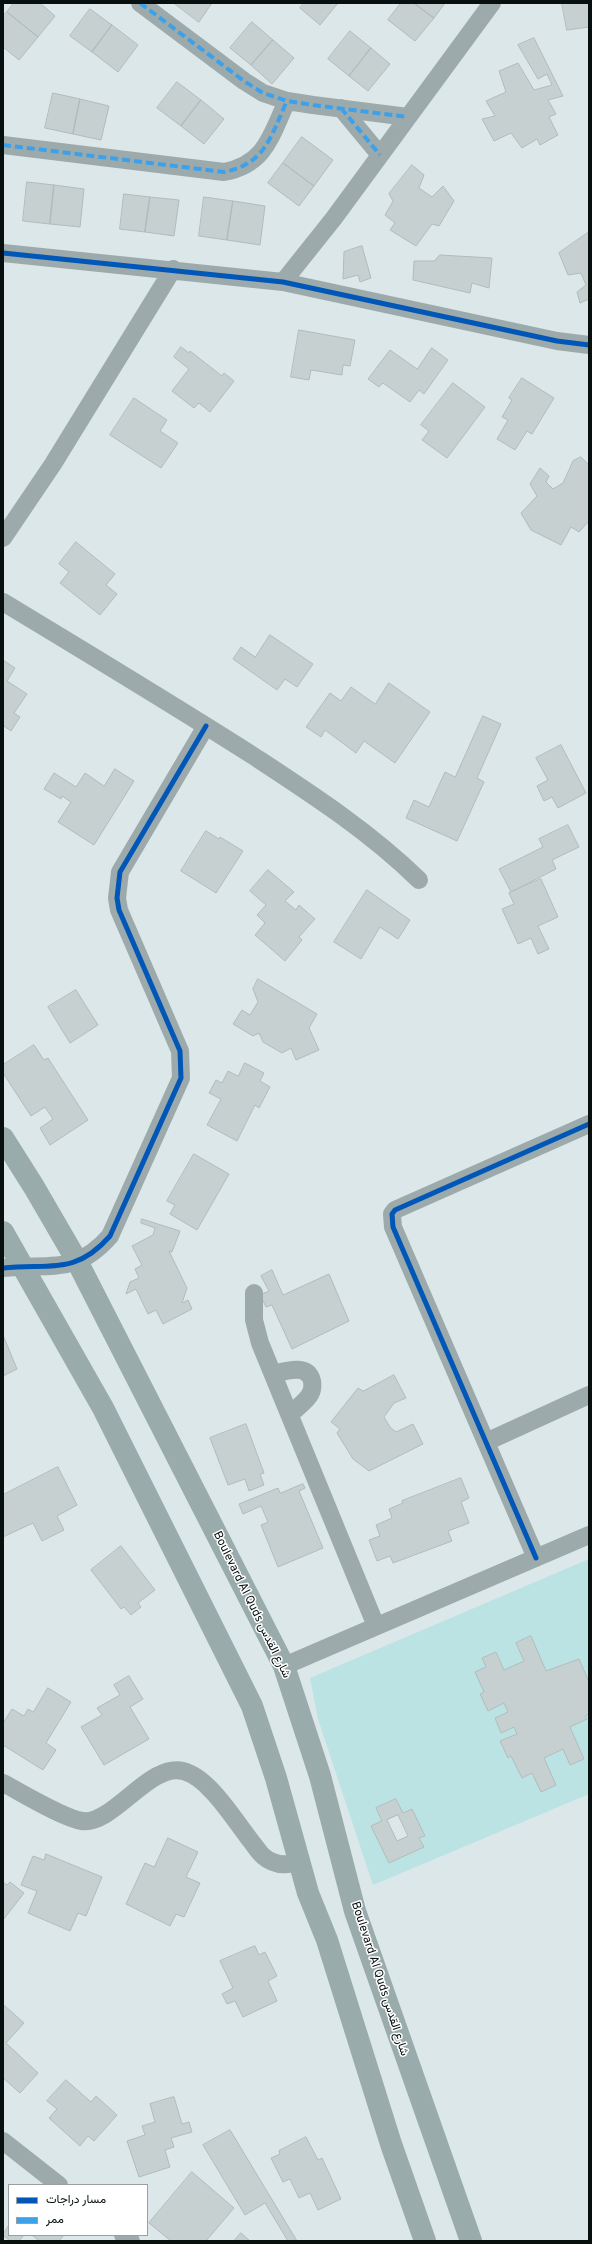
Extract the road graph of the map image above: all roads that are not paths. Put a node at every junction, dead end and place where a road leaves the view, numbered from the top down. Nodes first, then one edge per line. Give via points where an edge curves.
1 (140, 3) edge
2 (492, 3) edge
3 (288, 101) junction
4 (341, 108) junction
5 (408, 117) junction
6 (3, 145) edge
7 (380, 155) junction
8 (3, 253) edge
9 (173, 269) junction
10 (283, 282) junction
11 (589, 345) edge
12 (3, 538) edge
13 (3, 602) edge
14 (206, 726) junction
15 (419, 880) dead end
16 (589, 1124) edge
17 (3, 1138) edge
18 (3, 1232) edge
19 (77, 1261) junction
20 (13, 1268) edge
21 (254, 1293) dead end
22 (273, 1374) junction
23 (589, 1395) edge
24 (290, 1414) junction
25 (486, 1442) junction
26 (589, 1535) edge
27 (536, 1558) junction
28 (376, 1626) junction
29 (284, 1666) junction
30 (3, 1783) edge
31 (299, 1862) junction
32 (3, 2141) edge
33 (58, 2184) edge
34 (425, 2241) edge
35 (471, 2241) edge

1 - 3 street via 244,81 263,93
2 - 5 street
3 - 4 street
3 - 6 street via 264,148 254,161 241,169 224,172
4 - 5 street
4 - 7 street
5 - 7 street
7 - 10 street
8 - 9 street
9 - 10 street
9 - 12 street via 53,464
10 - 11 street via 556,341
13 - 14 street
14 - 15 street via 355,824 395,856
14 - 19 street via 120,872 117,898 119,910 180,1051 181,1078 110,1236 98,1250
16 - 25 street via 395,1210 392,1214 393,1227
17 - 19 main road, Boulevard Al Quds شارع القدس
18 - 20 main road
19 - 20 street via 48,1267
19 - 29 main road, Boulevard Al Quds شارع القدس
20 - 31 main road via 103,1408 252,1706 276,1778
21 - 22 street via 254,1320
22 - 24 street
22 - 24 street via 299,1370 311,1378 313,1386 310,1396
23 - 25 street
24 - 28 street
25 - 27 street
26 - 27 street
27 - 28 street
28 - 29 street
29 - 35 main road, Boulevard Al Quds شارع القدس via 320,1776 357,1918
30 - 31 street via 67,1815 89,1821 106,1813 159,1775 175,1769 183,1771 205,1783 266,1858 282,1865
31 - 34 main road
32 - 33 street

